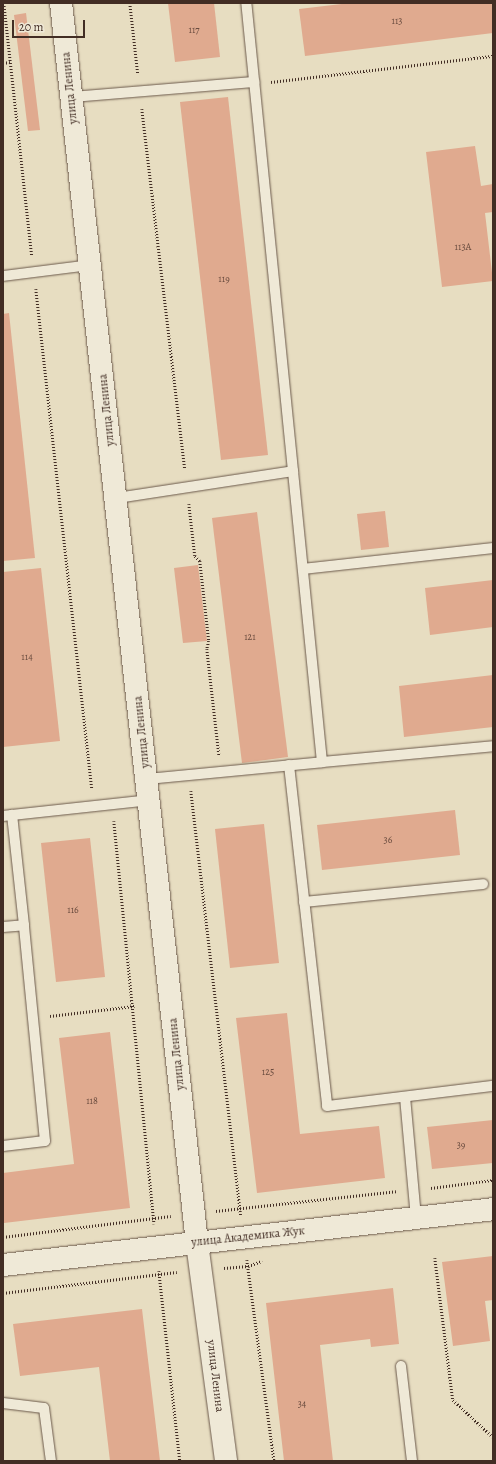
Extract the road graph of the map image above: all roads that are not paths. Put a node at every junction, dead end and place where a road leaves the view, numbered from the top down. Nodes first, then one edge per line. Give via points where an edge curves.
1 (60, 3) edge
2 (246, 3) edge
3 (254, 82) junction
4 (71, 97) junction
5 (90, 265) junction
6 (3, 276) edge
7 (293, 471) junction
8 (117, 498) junction
9 (493, 548) edge
10 (303, 569) junction
11 (493, 746) edge
12 (322, 762) junction
13 (289, 765) junction
14 (149, 789) junction
15 (8, 816) edge
16 (483, 884) dead end
17 (304, 902) junction
18 (24, 924) junction
19 (3, 927) edge
20 (493, 1086) edge
21 (405, 1097) junction
22 (3, 1146) edge
23 (493, 1209) edge
24 (416, 1218) junction
25 (198, 1242) junction
26 (3, 1265) edge
27 (401, 1366) dead end
28 (3, 1403) edge
29 (51, 1461) edge
30 (226, 1461) edge
31 (412, 1461) edge

1 - 4 main road, улица Ленина
2 - 3 lane
3 - 4 lane
3 - 7 lane
4 - 5 main road, улица Ленина
5 - 6 lane
5 - 8 main road, улица Ленина
7 - 8 lane
7 - 10 lane
8 - 14 main road, улица Ленина
9 - 10 lane
10 - 12 lane
11 - 12 lane
12 - 13 lane
13 - 14 lane via 189,775
13 - 17 lane
14 - 15 lane via 104,804
14 - 25 main road, улица Ленина
15 - 18 lane
16 - 17 lane
17 - 21 lane via 327,1106
18 - 19 lane
18 - 22 lane via 44,1141
20 - 21 lane
21 - 24 lane
23 - 24 main road, улица Академика Жук
24 - 25 main road, улица Академика Жук
25 - 26 main road, улица Академика Жук
25 - 30 main road, улица Ленина
27 - 31 lane
28 - 29 lane via 44,1408

